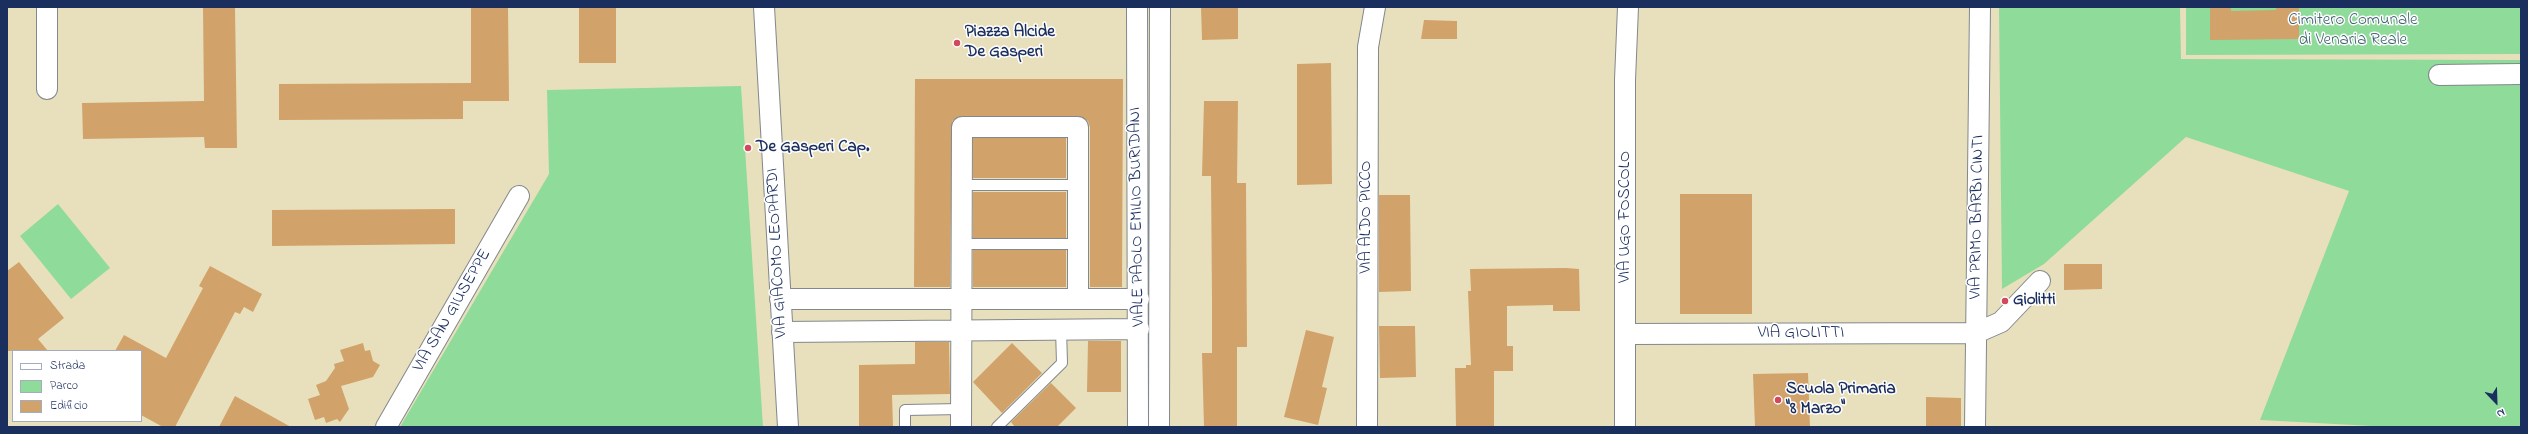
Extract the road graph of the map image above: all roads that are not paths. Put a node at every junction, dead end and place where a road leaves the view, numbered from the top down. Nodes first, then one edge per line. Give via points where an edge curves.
1 (47, 7) edge
2 (764, 7) edge
3 (1137, 7) edge
4 (1160, 7) edge
5 (1375, 7) edge
6 (1628, 7) edge
7 (1980, 7) edge
8 (2521, 74) edge
9 (2439, 75) dead end
10 (47, 89) dead end
11 (1078, 184) junction
12 (962, 185) junction
13 (519, 196) dead end
14 (962, 244) junction
15 (1078, 244) junction
16 (2040, 281) dead end
17 (780, 299) junction
18 (961, 299) junction
19 (1078, 299) junction
20 (1139, 299) junction
21 (1139, 329) junction
22 (960, 330) junction
23 (1061, 330) junction
24 (782, 332) junction
25 (1626, 334) junction
26 (1976, 334) junction
27 (961, 418) edge
28 (386, 427) edge
29 (788, 427) edge
30 (905, 427) edge
31 (998, 427) edge
32 (1138, 427) edge
33 (1159, 427) edge
34 (1367, 427) edge
35 (1626, 427) edge
36 (1975, 427) edge

1 - 10 street
2 - 17 street, VIA GIACOMO LEOPARDI
3 - 20 street, VIALE PAOLO EMILIO BURIDANI
4 - 33 street, VIALE PAOLO EMILIO BURIDANI
5 - 34 street, VIA ALDO PICCO via 1368,47
6 - 25 street, VIA UGO FOSCOLO via 1625,80
7 - 26 street, VIA PRIMO BARBI CINTI
8 - 9 street
11 - 12 lane
11 - 12 street via 1078,127 962,127
11 - 15 street
12 - 14 street
13 - 28 street, VIA SAN GIUSEPPE
14 - 15 lane
14 - 18 street
15 - 19 street
16 - 26 street via 2001,322
17 - 18 street
17 - 24 street, VIA GIACOMO LEOPARDI
18 - 19 street
18 - 22 street
19 - 20 street
20 - 21 street, VIALE PAOLO EMILIO BURIDANI
21 - 23 street
21 - 32 street, VIALE PAOLO EMILIO BURIDANI
22 - 23 street
22 - 24 street
22 - 27 street
23 - 31 lane via 1062,363
24 - 29 street, VIA GIACOMO LEOPARDI
25 - 26 street, VIA GIOLITTI
25 - 35 street, VIA UGO FOSCOLO
26 - 36 street, VIA PRIMO BARBI CINTI
27 - 30 lane via 905,410

